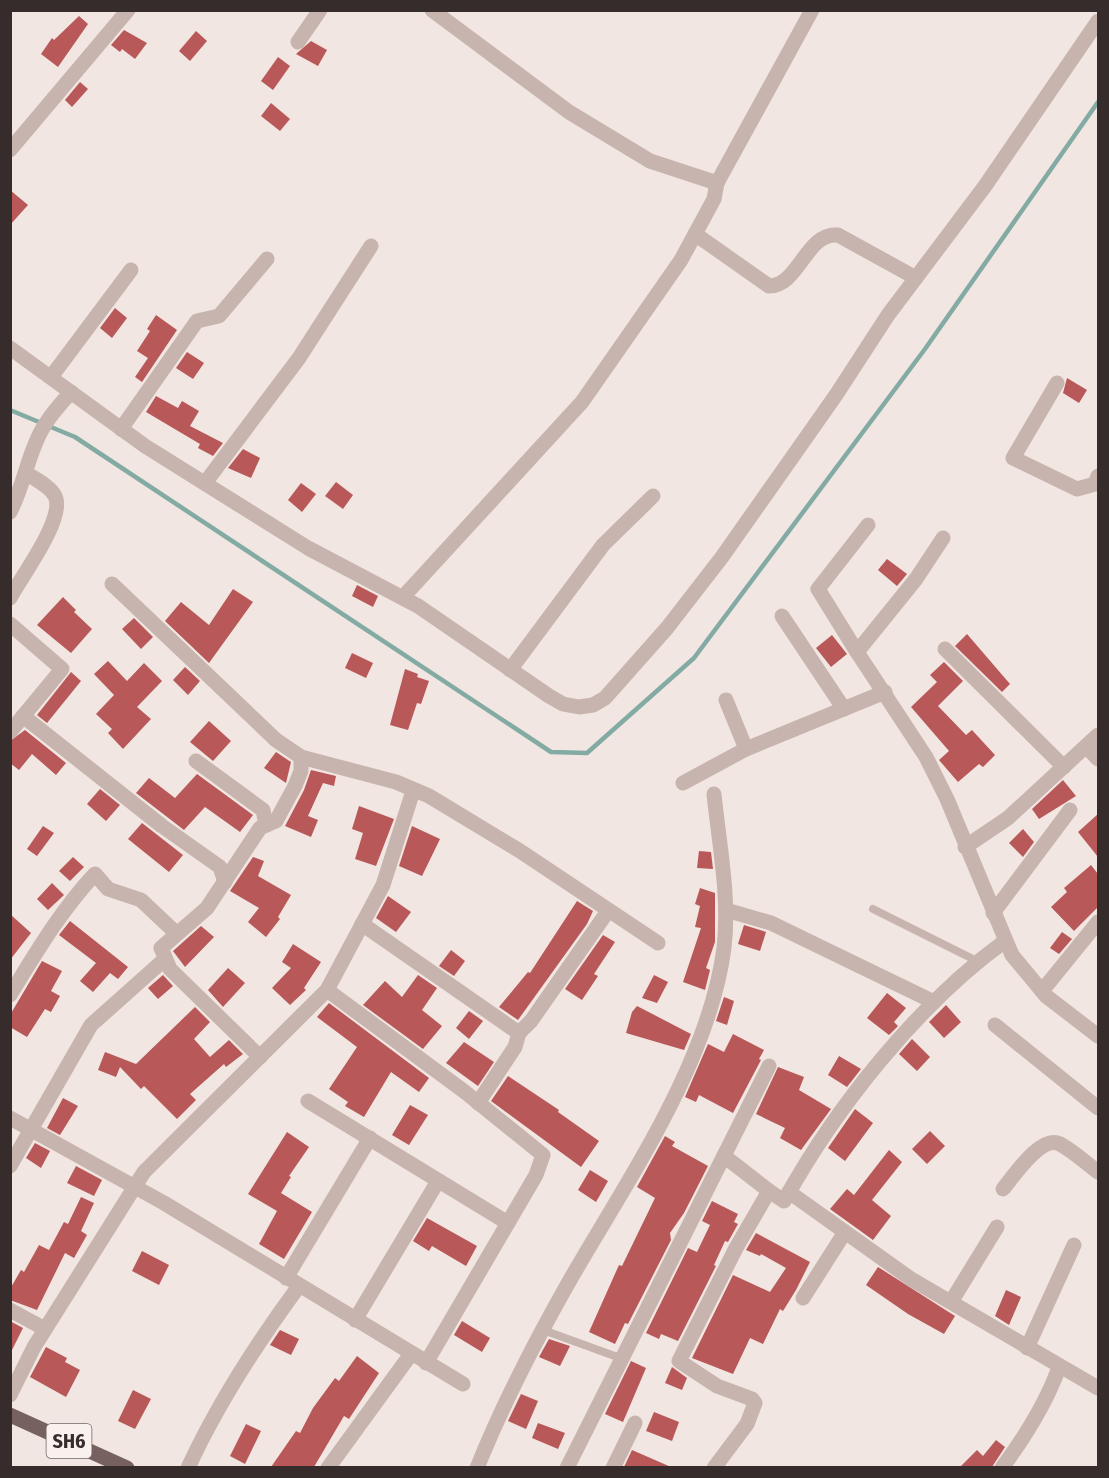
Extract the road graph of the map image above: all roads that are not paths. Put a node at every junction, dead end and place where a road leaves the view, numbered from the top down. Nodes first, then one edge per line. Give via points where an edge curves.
1 (128, 10) edge
2 (320, 10) edge
3 (432, 10) edge
4 (812, 10) edge
5 (1098, 21) edge
6 (298, 42) dead end
7 (10, 150) edge
8 (717, 183) junction
9 (695, 234) junction
10 (371, 246) dead end
11 (267, 259) dead end
12 (131, 270) dead end
13 (916, 278) junction
14 (10, 348) edge
15 (51, 377) junction
16 (1057, 383) dead end
17 (71, 392) junction
18 (121, 429) junction
19 (26, 473) junction
20 (1098, 476) edge
21 (205, 483) junction
22 (653, 496) dead end
23 (10, 512) edge
24 (868, 525) dead end
25 (943, 538) dead end
26 (112, 584) dead end
27 (403, 597) junction
28 (10, 598) edge
29 (782, 616) dead end
30 (11, 623) edge
31 (945, 649) dead end
32 (857, 652) junction
33 (510, 670) junction
34 (885, 692) junction
35 (726, 700) dead end
36 (844, 709) junction
37 (23, 716) junction
38 (10, 732) edge
39 (1098, 735) edge
40 (1086, 746) junction
41 (746, 749) junction
42 (301, 756) junction
43 (1098, 759) edge
44 (196, 761) dead end
45 (1064, 767) junction
46 (683, 783) dead end
47 (413, 791) junction
48 (714, 794) dead end
49 (1070, 810) dead end
50 (266, 825) junction
51 (965, 848) junction
52 (225, 882) junction
53 (873, 909) dead end
54 (726, 910) junction
55 (608, 911) junction
56 (993, 913) junction
57 (1098, 922) edge
58 (362, 924) junction
59 (176, 933) junction
60 (1005, 940) junction
61 (658, 943) dead end
62 (165, 959) junction
63 (979, 962) junction
64 (327, 990) junction
65 (1042, 991) junction
66 (10, 994) edge
67 (934, 1002) junction
68 (995, 1025) dead end
69 (519, 1033) junction
70 (1098, 1036) edge
71 (260, 1057) junction
72 (769, 1066) dead end
73 (308, 1101) dead end
74 (478, 1103) junction
75 (1098, 1108) edge
76 (10, 1118) edge
77 (31, 1130) junction
78 (370, 1138) junction
79 (724, 1156) junction
80 (10, 1167) edge
81 (1098, 1172) edge
82 (438, 1181) junction
83 (134, 1187) junction
84 (1003, 1189) dead end
85 (769, 1191) junction
86 (789, 1192) junction
87 (508, 1223) junction
88 (997, 1227) dead end
89 (845, 1232) junction
90 (1074, 1245) dead end
91 (293, 1282) junction
92 (803, 1298) dead end
93 (951, 1302) junction
94 (10, 1310) edge
95 (355, 1320) junction
96 (45, 1329) junction
97 (543, 1330) junction
98 (1027, 1348) junction
99 (411, 1354) junction
100 (623, 1359) junction
101 (426, 1363) junction
102 (1059, 1367) junction
103 (463, 1384) dead end
104 (1098, 1388) edge
105 (10, 1395) edge
106 (10, 1415) edge
107 (635, 1423) dead end
108 (127, 1467) edge
109 (188, 1467) edge
110 (328, 1467) edge
111 (477, 1467) edge
112 (567, 1467) edge
113 (613, 1467) edge
114 (714, 1467) edge
115 (1002, 1467) edge

1 - 7 street
2 - 6 street
3 - 8 street via 569,112 650,161
4 - 8 street
5 - 13 street via 985,186
8 - 9 street via 714,199
9 - 13 street via 769,286 778,286 828,235 838,236
9 - 27 street via 582,402
10 - 21 street via 299,358
11 - 18 street via 219,316 197,321
12 - 15 street
13 - 33 street via 722,557 667,628 605,698 593,705 563,704
14 - 15 street
15 - 17 street
16 - 20 street via 1013,458 1077,489 1095,484
17 - 18 street
17 - 19 street via 48,418
18 - 21 street
19 - 23 street
19 - 28 street via 55,495 58,505 47,535
21 - 27 street via 308,548
22 - 33 street via 603,545
24 - 32 street via 818,589
25 - 32 street via 916,579
26 - 42 street via 276,740
27 - 33 street
29 - 36 street
30 - 37 street via 62,669
31 - 45 street
32 - 34 street
34 - 36 street
34 - 51 street via 926,757
35 - 41 street
36 - 41 street
37 - 38 street
37 - 52 street via 220,867
39 - 40 street
40 - 43 street
40 - 45 street
41 - 46 street
42 - 47 street via 396,782
42 - 50 street via 301,771 285,808
44 - 50 street via 263,810
45 - 51 street via 1008,818
47 - 55 street via 429,796 520,851
47 - 58 street via 383,885
48 - 54 street
49 - 56 street
50 - 52 street via 260,828
51 - 56 street
52 - 59 street via 207,908
53 - 63 lane
54 - 67 street via 771,923
54 - 97 street via 718,977 694,1049 624,1193
55 - 61 street
55 - 69 street
56 - 60 street
57 - 65 street
58 - 64 street
58 - 69 street
59 - 62 street via 162,948
59 - 66 street via 141,900 108,889 95,874 64,908
60 - 63 street
60 - 65 street via 1012,955
62 - 71 street via 170,969
62 - 77 street via 91,1025
63 - 67 street
64 - 71 street
64 - 74 street
65 - 70 street
67 - 86 street via 870,1076
68 - 75 street
69 - 74 street via 515,1047
71 - 83 street via 144,1172
72 - 79 street
73 - 78 street
74 - 87 street via 543,1155
76 - 77 street
77 - 80 street
77 - 83 street
78 - 82 street
78 - 91 street
79 - 85 street
79 - 100 street
81 - 84 street via 1058,1143 1048,1143 1039,1147
82 - 87 street
82 - 95 street
83 - 91 street
83 - 96 street
85 - 86 street via 784,1201
85 - 114 street via 678,1361 717,1386 755,1403 747,1424
86 - 89 street
87 - 101 street
88 - 93 street
89 - 92 street
89 - 93 street
90 - 98 street
91 - 95 street
91 - 109 street
93 - 98 street
94 - 96 street
95 - 99 street
96 - 105 street
97 - 100 lane
97 - 111 street
98 - 102 street
99 - 101 street
99 - 110 street
100 - 112 street
101 - 103 street
102 - 104 street
102 - 115 street
106 - 108 main road, SH6
107 - 113 street

